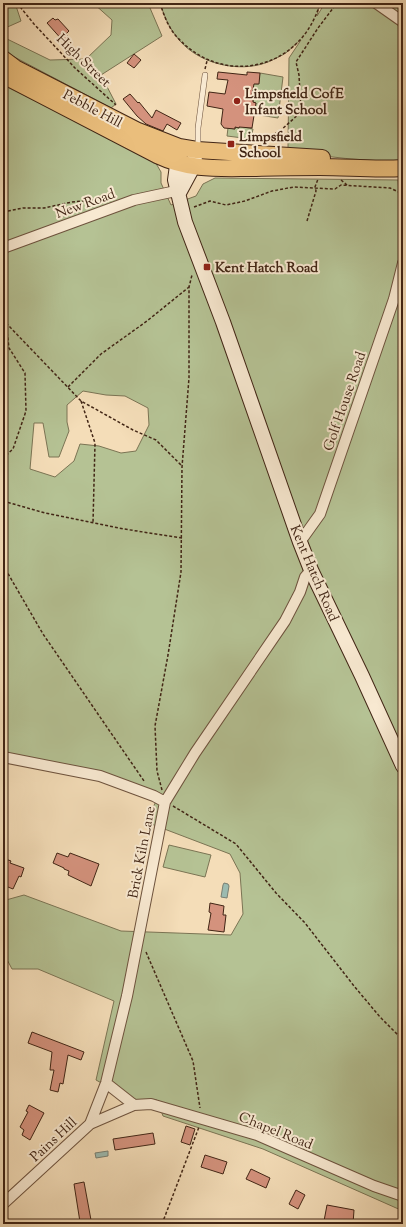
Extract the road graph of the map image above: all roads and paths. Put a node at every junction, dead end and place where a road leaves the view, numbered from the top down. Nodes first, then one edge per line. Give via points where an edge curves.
1 (17, 3) edge
2 (160, 3) edge
3 (320, 3) edge
4 (337, 3) edge
5 (376, 3) edge
6 (403, 22) edge
7 (3, 60) edge
8 (207, 60) junction
9 (205, 74) joint
10 (3, 75) edge
11 (117, 107) dead end
12 (280, 131) dead end
13 (187, 156) junction
14 (322, 167) junction
15 (403, 167) edge
16 (315, 187) junction
17 (179, 193) junction
18 (403, 194) edge
19 (112, 198) dead end
20 (182, 211) junction
21 (3, 212) edge
22 (306, 221) dead end
23 (3, 248) edge
24 (199, 259) junction
25 (403, 263) edge
26 (189, 287) junction
27 (3, 313) edge
28 (6, 323) junction
29 (68, 388) junction
30 (82, 401) junction
31 (3, 458) edge
32 (182, 466) junction
33 (3, 501) edge
34 (93, 523) junction
35 (182, 538) junction
36 (300, 542) junction
37 (3, 565) edge
38 (311, 570) junction
39 (3, 757) edge
40 (403, 766) edge
41 (154, 796) junction
42 (165, 802) junction
43 (138, 936) junction
44 (403, 1040) edge
45 (106, 1083) junction
46 (134, 1105) junction
47 (202, 1118) junction
48 (90, 1124) junction
49 (403, 1196) edge
50 (3, 1204) edge
51 (162, 1224) edge

1 - 11 path, High Street via 60,52
2 - 8 path via 166,20 177,37 190,50
3 - 8 path via 316,16 304,36 288,52 267,62 247,66 226,66
4 - 12 path via 296,62 301,112
5 - 6 street
7 - 13 main road, Pebble Hill
8 - 9 path
9 - 13 lane via 198,143
10 - 13 main road, Pebble Hill via 151,152
13 - 14 main road via 217,169
13 - 15 main road via 385,162
13 - 17 main road
14 - 15 main road via 385,170
14 - 16 path
16 - 18 path via 335,189 341,185 390,188
16 - 20 path via 272,191 226,205 210,201
16 - 22 path
17 - 20 main road, Kent Hatch Road
17 - 23 street, New Road via 171,192 134,200
19 - 21 path
20 - 24 main road, Kent Hatch Road
24 - 26 path via 195,264
24 - 36 main road, Kent Hatch Road
25 - 36 street, Golf House Road via 394,299 320,514
26 - 29 path via 101,354
26 - 32 path via 189,378
27 - 28 path
28 - 29 path
28 - 31 path via 8,348 25,373 26,411 13,449
29 - 30 path
30 - 32 path via 156,440
30 - 34 path via 95,443
32 - 35 path
33 - 34 path
34 - 35 path
35 - 42 path via 181,572 155,726 157,771
36 - 38 main road, Kent Hatch Road
37 - 41 path via 43,634
38 - 40 main road, Kent Hatch Road
38 - 42 street, Brick Kiln Lane via 305,577 285,621 195,753
39 - 41 street via 100,776
41 - 42 street
42 - 43 street, Brick Kiln Lane
42 - 44 path via 236,844 276,893 305,923 380,1017
43 - 45 street, Brick Kiln Lane via 127,996
43 - 47 path via 193,1061
45 - 46 street
45 - 48 street, Pains Hill
46 - 47 street, Chapel Road via 151,1104
46 - 48 street
47 - 49 street, Chapel Road via 257,1135
47 - 51 path
48 - 50 street, Pains Hill

